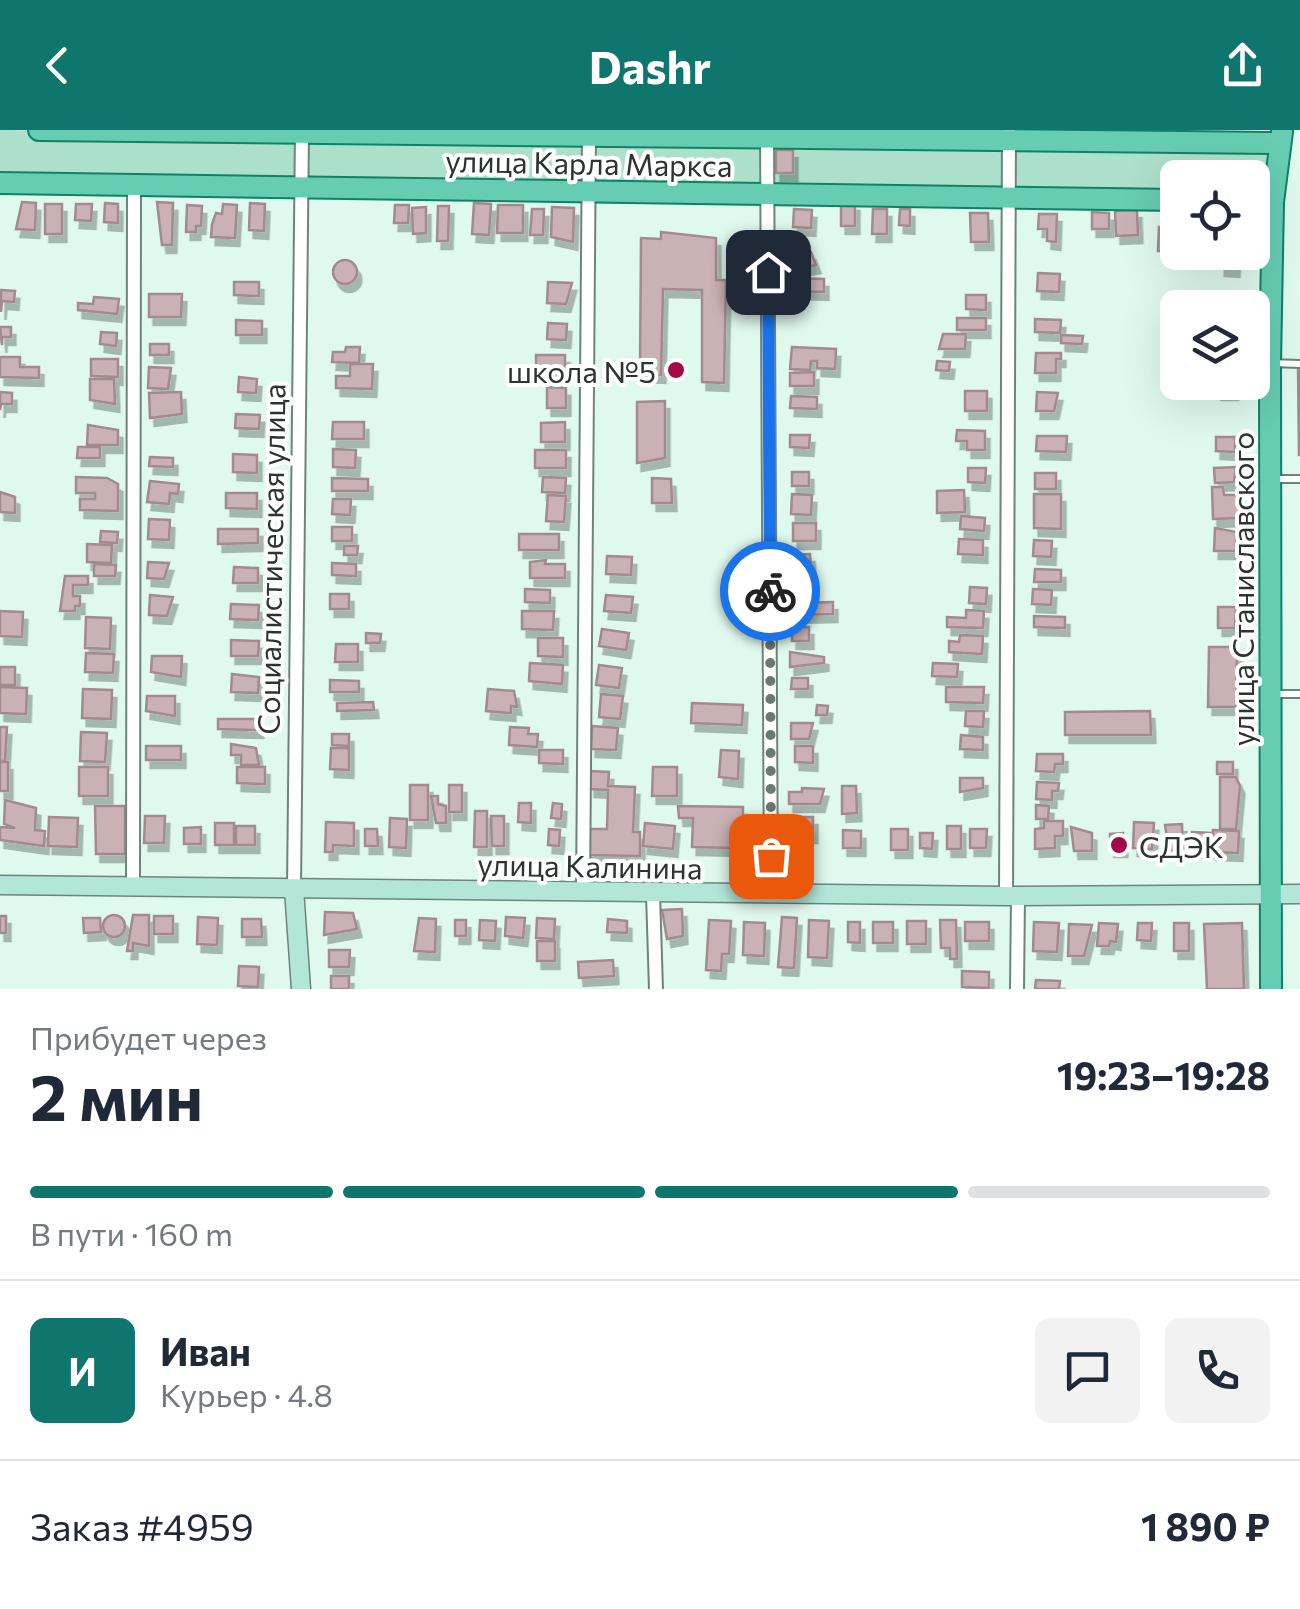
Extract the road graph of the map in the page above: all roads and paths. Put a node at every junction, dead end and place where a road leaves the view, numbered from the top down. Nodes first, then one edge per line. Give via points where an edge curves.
1 (38, 130) edge
2 (96, 130) edge
3 (302, 131) edge
4 (588, 133) edge
5 (767, 134) edge
6 (1009, 135) edge
7 (1282, 136) edge
8 (1270, 178) edge
9 (0, 183) edge
10 (134, 185) junction
11 (301, 188) junction
12 (588, 192) junction
13 (767, 194) junction
14 (1008, 197) junction
15 (1160, 200) edge
16 (1270, 363) edge
17 (1300, 364) edge
18 (1270, 400) edge
19 (1270, 479) junction
20 (1300, 479) edge
21 (1271, 694) junction
22 (1300, 694) edge
23 (0, 885) edge
24 (132, 887) junction
25 (294, 890) junction
26 (583, 893) junction
27 (653, 894) junction
28 (1272, 894) junction
29 (1300, 894) edge
30 (771, 895) junction
31 (1012, 896) junction
32 (300, 989) edge
33 (656, 989) edge
34 (1017, 989) edge
35 (1272, 989) edge

1 - 2 main road, улица Карла Маркса
2 - 3 main road, улица Карла Маркса
3 - 4 main road, улица Карла Маркса
3 - 11 street, Социалистическая улица
4 - 5 main road, улица Карла Маркса
4 - 12 street
5 - 6 main road, улица Карла Маркса
5 - 13 street
6 - 7 main road, улица Карла Маркса
6 - 14 street
7 - 8 main road, улица Станиславского
9 - 10 main road, улица Карла Маркса
10 - 11 main road, улица Карла Маркса
10 - 24 street
11 - 12 main road, улица Карла Маркса
11 - 25 street, Социалистическая улица
12 - 13 main road, улица Карла Маркса
12 - 26 street
13 - 14 main road, улица Карла Маркса
13 - 30 street
14 - 15 main road, улица Карла Маркса
14 - 31 street
16 - 17 lane
18 - 19 main road, улица Станиславского
19 - 20 lane
19 - 21 main road, улица Станиславского
21 - 22 lane
21 - 28 main road, улица Станиславского
23 - 24 main road, улица Калинина
24 - 25 main road, улица Калинина
25 - 26 main road, улица Калинина
25 - 32 main road, Социалистическая улица
26 - 27 main road, улица Калинина
27 - 30 main road, улица Калинина
27 - 33 street
28 - 29 main road, улица Калинина
28 - 31 main road, улица Калинина
28 - 35 main road, улица Станиславского
30 - 31 main road, улица Калинина
31 - 34 street

